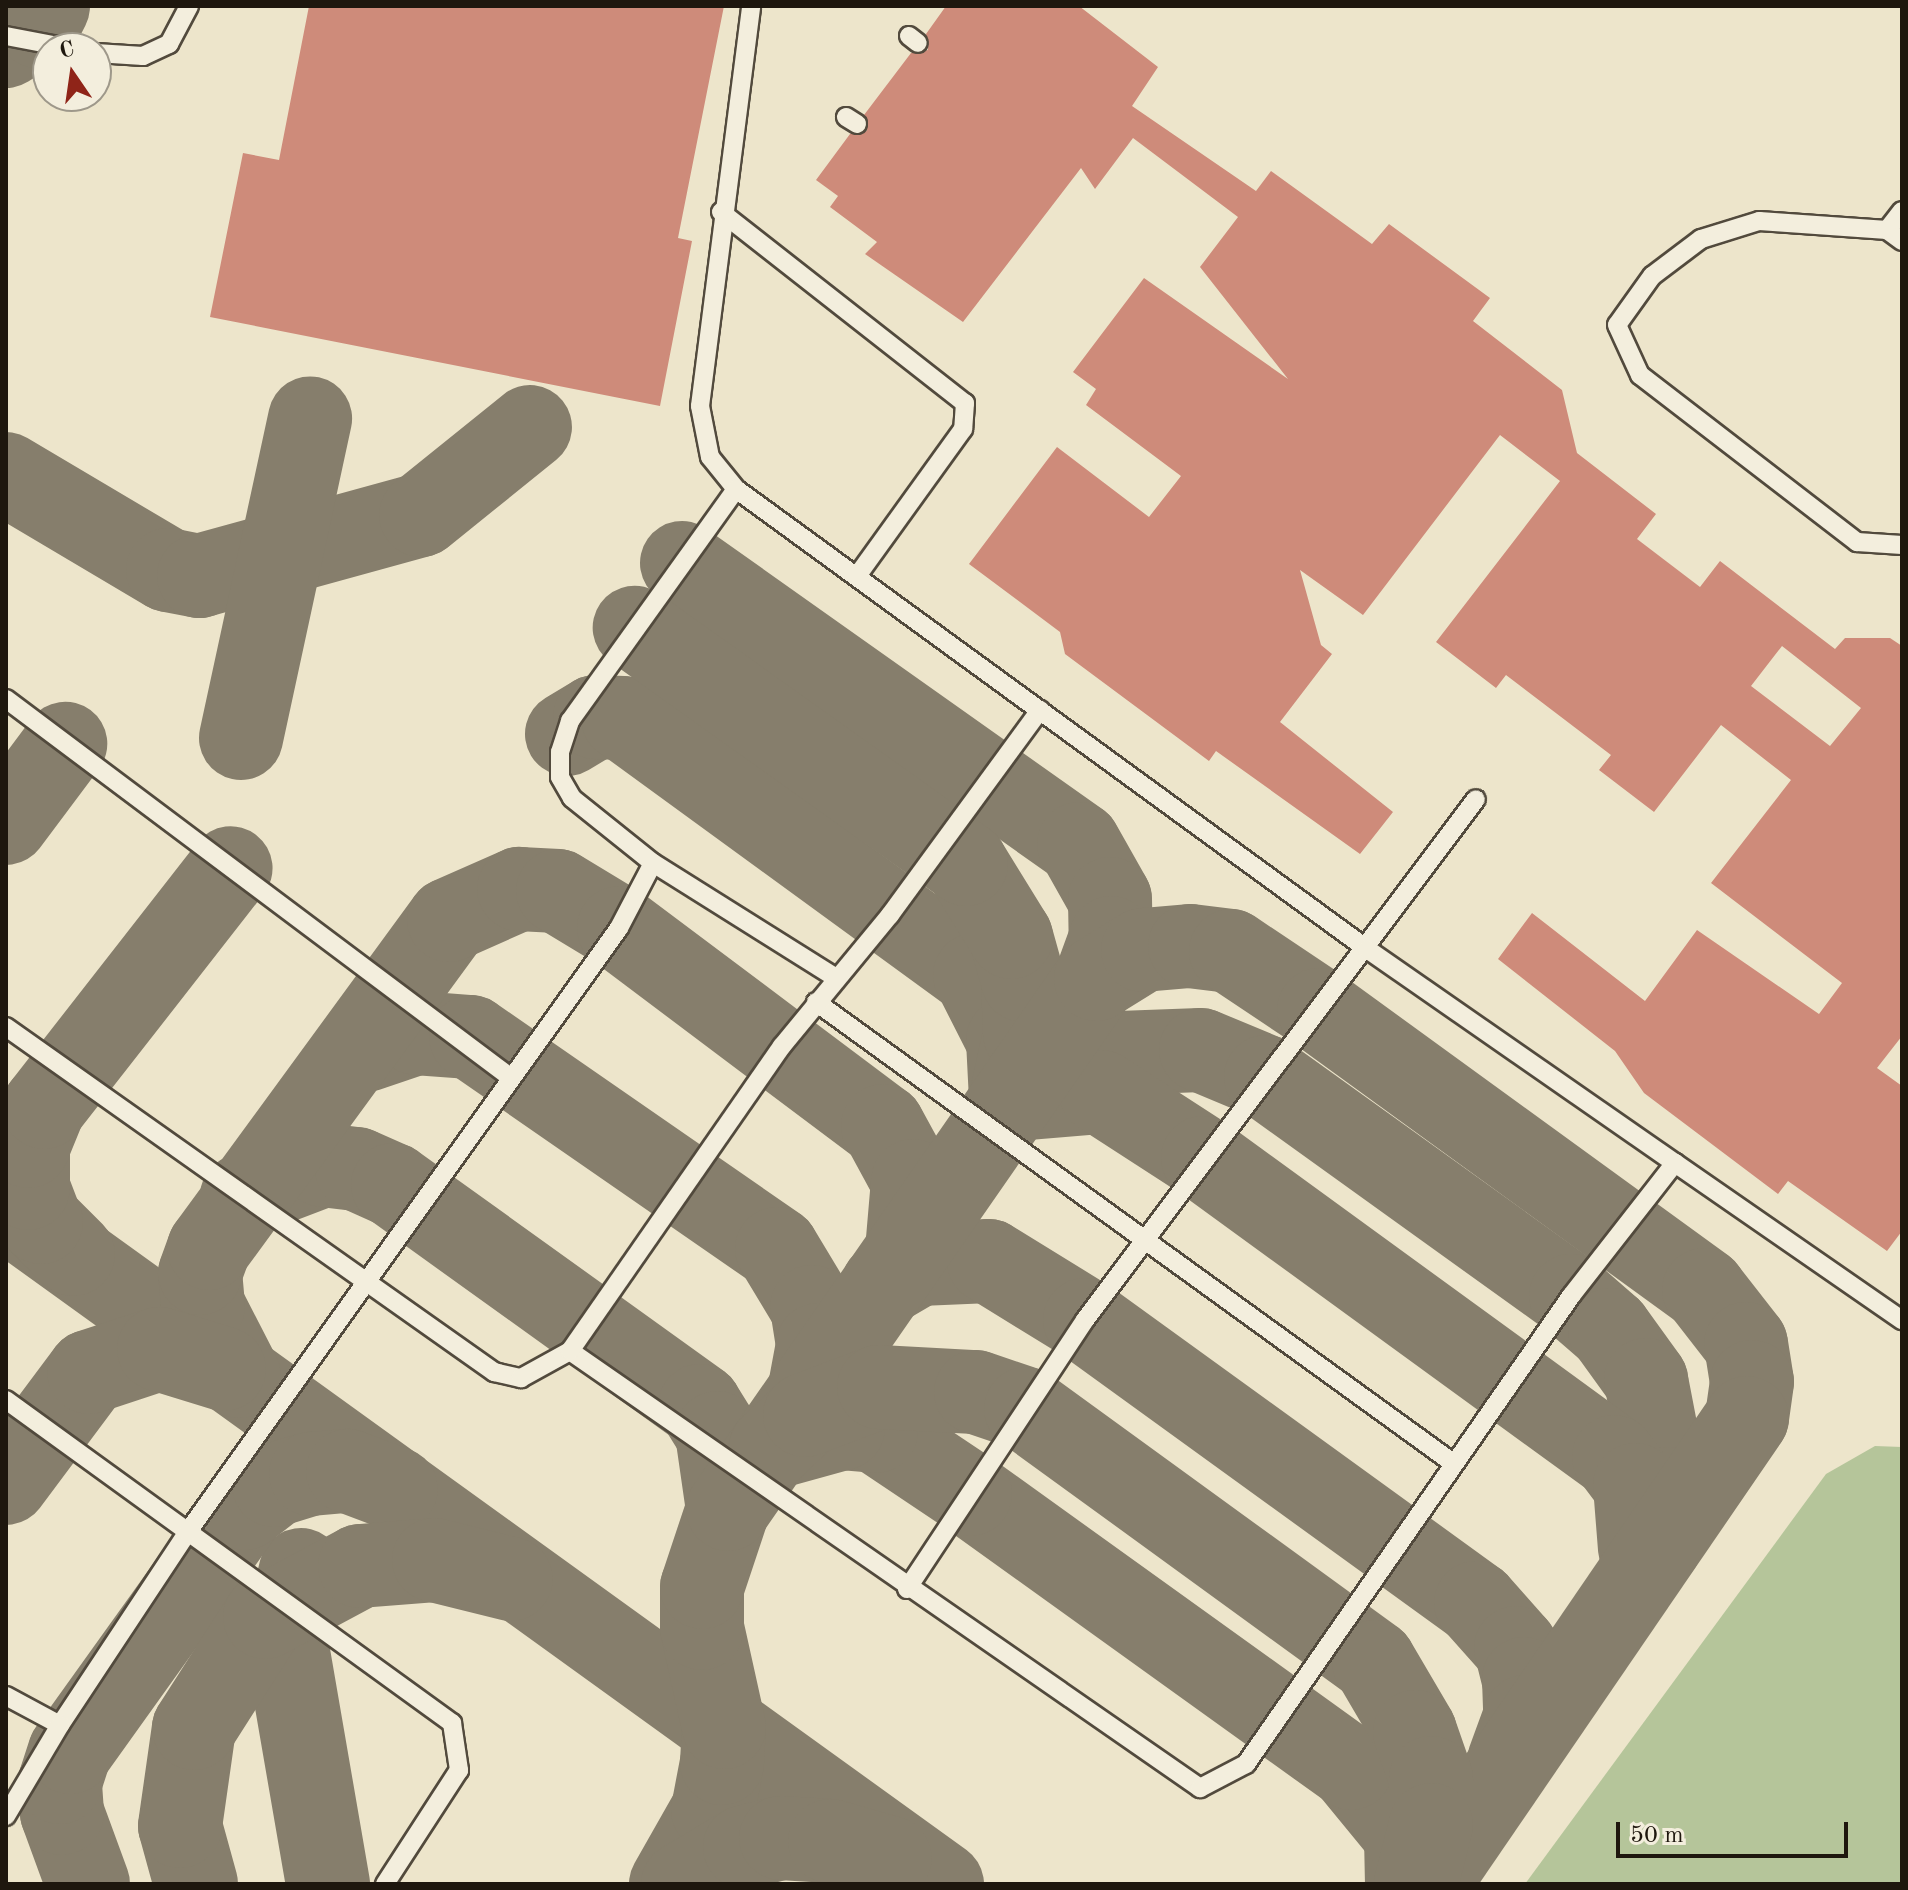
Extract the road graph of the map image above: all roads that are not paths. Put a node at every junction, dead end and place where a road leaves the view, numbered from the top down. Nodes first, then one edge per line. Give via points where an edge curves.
1 (189, 6) edge
2 (751, 6) edge
3 (6, 36) edge
4 (32, 41) edge
5 (112, 54) edge
6 (1902, 211) edge
7 (721, 212) junction
8 (1894, 235) edge
9 (736, 489) junction
10 (1902, 545) edge
11 (859, 573) junction
12 (6, 699) edge
13 (1040, 710) junction
14 (1476, 799) dead end
15 (653, 863) junction
16 (1367, 949) junction
17 (836, 978) junction
18 (816, 1002) junction
19 (6, 1027) edge
20 (510, 1077) junction
21 (1675, 1163) junction
22 (1145, 1240) junction
23 (364, 1284) junction
24 (1902, 1320) edge
25 (570, 1351) junction
26 (6, 1400) edge
27 (1453, 1463) junction
28 (187, 1533) junction
29 (907, 1589) junction
30 (6, 1696) edge
31 (60, 1725) junction
32 (6, 1816) edge
33 (385, 1884) edge

1 - 5 lane via 169,44 143,56
2 - 7 lane via 754,25
3 - 4 lane
6 - 8 lane
7 - 9 lane via 701,434
7 - 11 lane via 965,403 963,429
8 - 10 lane via 1759,221 1701,239 1652,276 1617,325 1640,375 1652,385 1857,542
9 - 11 lane
9 - 15 lane via 570,721 560,752 560,777 572,798
11 - 13 lane
12 - 20 lane
13 - 16 lane
13 - 17 lane
14 - 16 lane
15 - 17 lane
15 - 20 lane via 619,928
16 - 21 lane
16 - 22 lane
17 - 18 lane
18 - 22 lane
18 - 25 lane
19 - 23 lane
20 - 23 lane
21 - 24 lane
21 - 27 lane via 1620,1228
22 - 27 lane
22 - 29 lane
23 - 25 lane via 494,1372 521,1378
23 - 28 lane
25 - 29 lane
26 - 28 lane
27 - 29 lane via 1246,1764 1200,1788
28 - 31 lane
28 - 33 lane via 452,1723 459,1770
30 - 31 lane
31 - 32 lane

